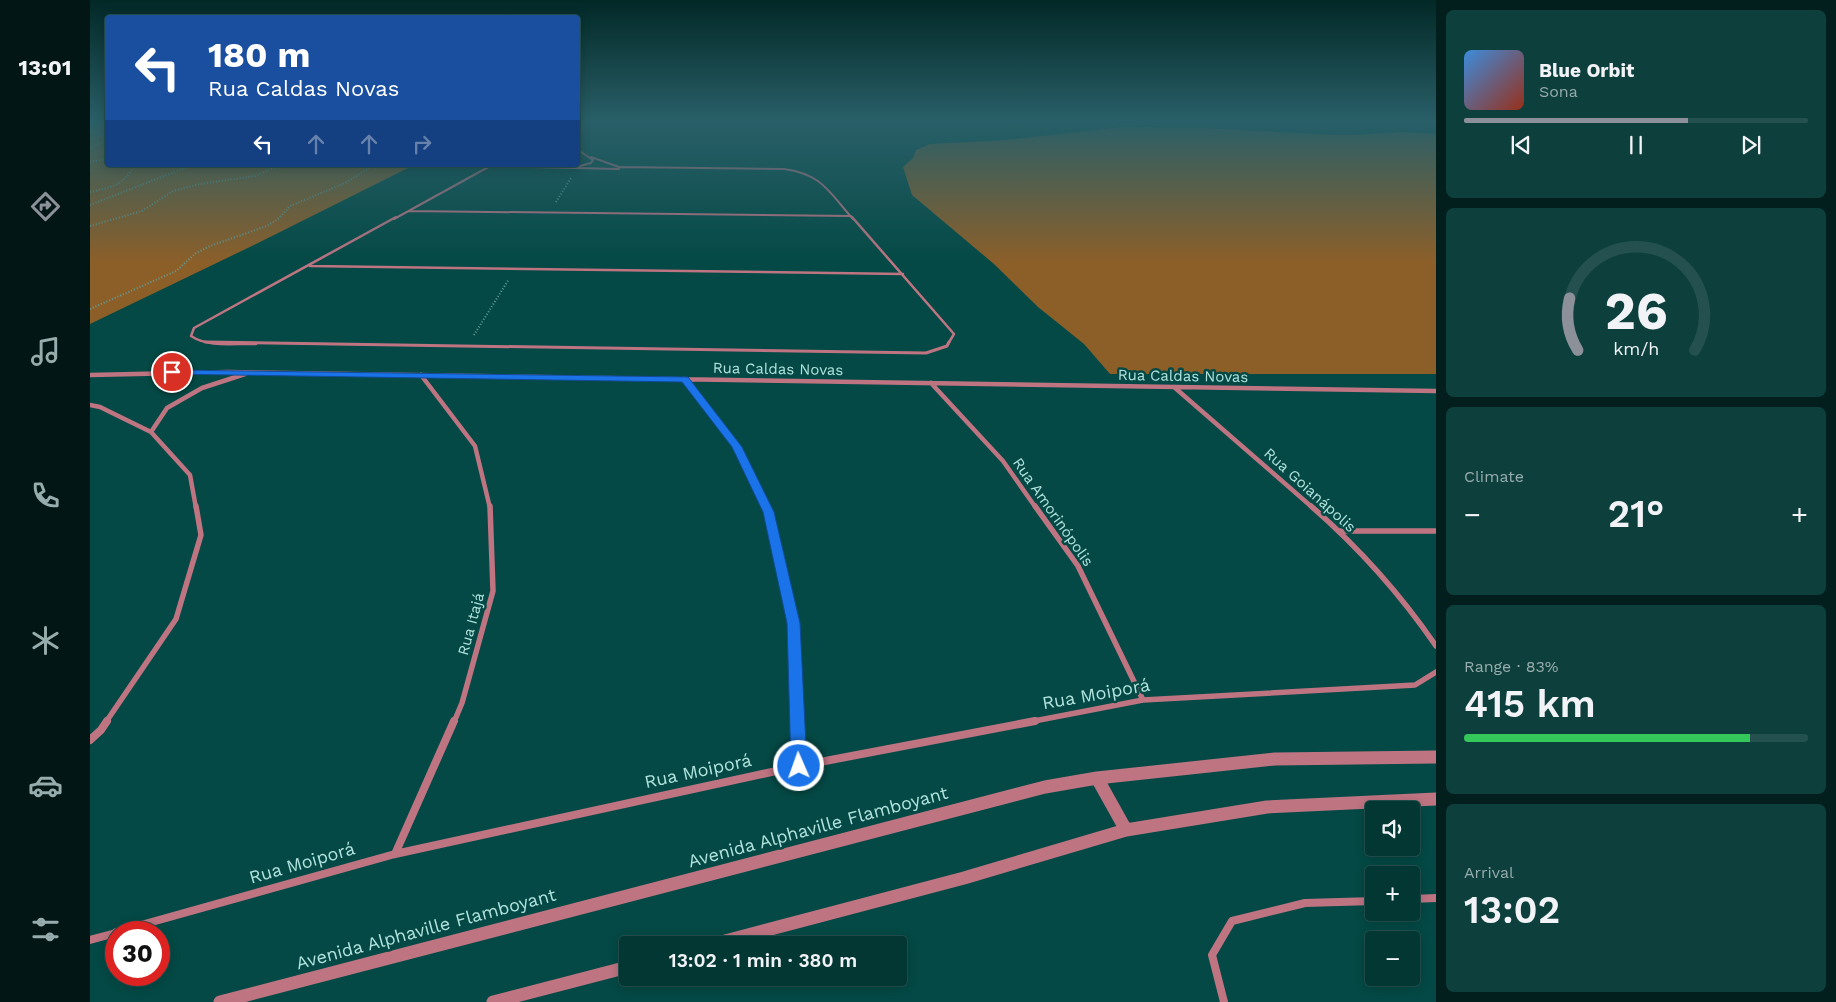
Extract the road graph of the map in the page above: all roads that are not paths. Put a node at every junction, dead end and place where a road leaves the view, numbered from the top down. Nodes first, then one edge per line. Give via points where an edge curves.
1 (484, 169) edge
2 (575, 169) edge
3 (646, 169) joint
4 (408, 211) junction
5 (851, 216) junction
6 (308, 266) junction
7 (903, 274) junction
8 (250, 372) junction
9 (90, 375) edge
10 (421, 375) junction
11 (684, 379) junction
12 (931, 383) junction
13 (1174, 387) junction
14 (1436, 390) edge
15 (90, 405) edge
16 (151, 432) junction
17 (1340, 531) junction
18 (1436, 531) edge
19 (1436, 646) edge
20 (1436, 672) edge
21 (1143, 700) junction
22 (90, 740) edge
23 (1436, 757) edge
24 (799, 766) junction
25 (1097, 778) junction
26 (1436, 799) edge
27 (1126, 830) junction
28 (395, 854) junction
29 (1436, 898) edge
30 (1420, 899) edge
31 (1365, 901) edge
32 (155, 921) edge
33 (105, 935) edge
34 (744, 936) edge
35 (90, 940) edge
36 (619, 968) edge
37 (220, 1002) edge
38 (493, 1002) edge
39 (1224, 1002) edge

1 - 4 lane
2 - 3 lane
3 - 5 lane via 800,171 818,179
4 - 5 lane
4 - 6 lane
5 - 7 lane
6 - 7 lane
6 - 7 lane via 194,328 191,336 208,343 467,347 926,353 947,346 954,334
8 - 9 street, Rua Caldas Novas
8 - 10 street, Rua Caldas Novas
8 - 16 street via 202,388 167,408
10 - 11 street, Rua Caldas Novas
10 - 28 street, Rua Itajá via 475,446 490,502 493,591 462,703
11 - 12 street, Rua Caldas Novas
11 - 24 street via 737,447 768,512 794,623
12 - 13 street, Rua Caldas Novas
12 - 21 street, Rua Amorinópolis via 1003,461 1078,566
13 - 14 street, Rua Caldas Novas
13 - 17 street, Rua Goianápolis
15 - 16 street
16 - 22 street via 190,475 201,535 176,619 101,730
17 - 18 street
17 - 19 street, Rua Goianápolis via 1418,620
20 - 21 street, Rua Moiporá via 1415,685
21 - 24 street, Rua Moiporá
23 - 25 street, Avenida Alphaville Flamboyant via 1275,759
24 - 28 street, Rua Moiporá
25 - 27 street
25 - 37 street, Avenida Alphaville Flamboyant via 1045,787
26 - 27 street via 1267,806
27 - 34 street via 964,878
28 - 32 street, Rua Moiporá
29 - 30 street
31 - 39 street via 1305,903 1232,921 1212,955
33 - 35 street, Rua Moiporá
36 - 38 street

